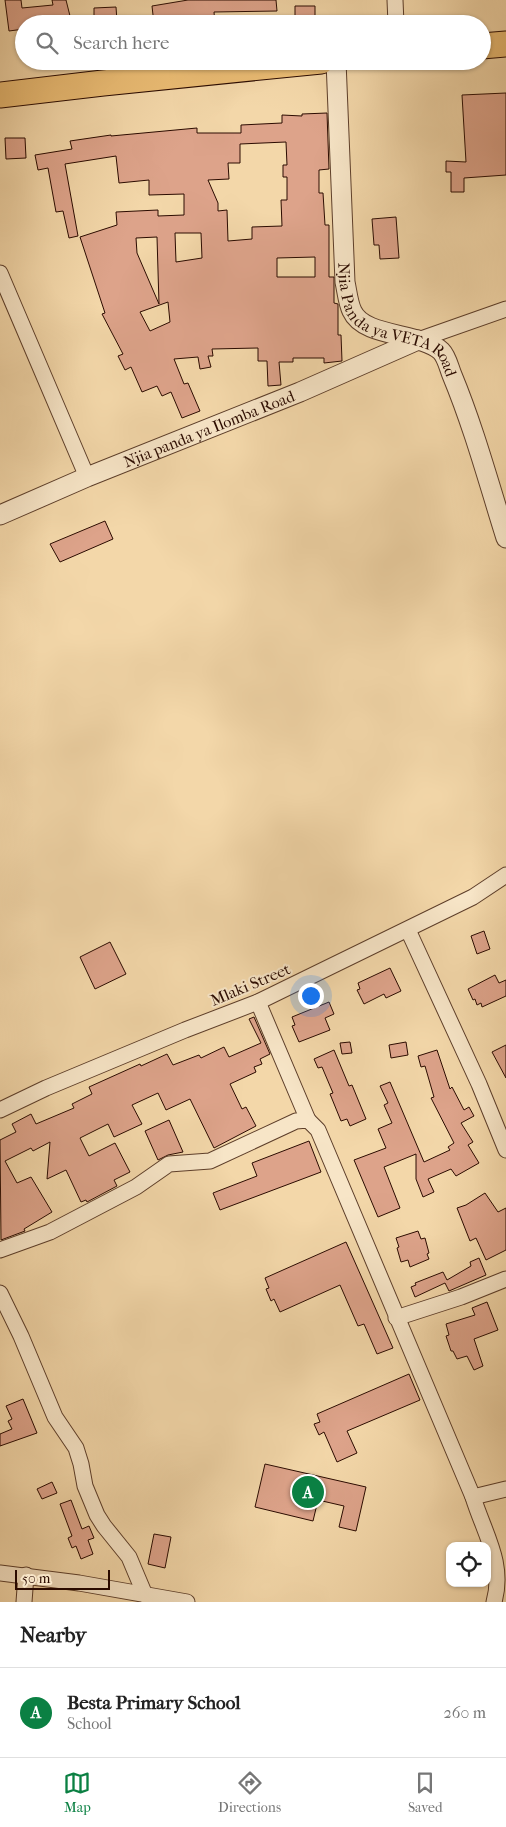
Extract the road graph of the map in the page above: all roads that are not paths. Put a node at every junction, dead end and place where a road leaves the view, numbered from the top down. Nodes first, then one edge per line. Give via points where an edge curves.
1 (395, 0) edge
2 (396, 15) edge
3 (506, 44) edge
4 (491, 45) edge
5 (232, 70) edge
6 (336, 70) edge
7 (0, 95) edge
8 (0, 274) edge
9 (506, 309) edge
10 (418, 340) junction
11 (88, 477) junction
12 (0, 515) edge
13 (506, 538) edge
14 (506, 876) edge
15 (408, 930) junction
16 (258, 1002) junction
17 (0, 1110) edge
18 (308, 1120) junction
19 (506, 1150) edge
20 (0, 1250) edge
21 (506, 1279) edge
22 (0, 1293) edge
23 (396, 1318) junction
24 (506, 1489) edge
25 (473, 1497) junction
26 (0, 1573) edge
27 (26, 1575) junction
28 (145, 1595) junction
29 (170, 1601) edge
30 (24, 1602) edge
31 (187, 1602) edge
32 (494, 1602) edge

1 - 2 street
3 - 4 highway
5 - 7 highway
6 - 10 street, Njia Panda ya VETA Road via 345,282 352,311 376,330
8 - 11 street
9 - 10 street
10 - 11 street, Njia panda ya Ilomba Road via 300,392
10 - 13 street, Njia Panda ya VETA Road via 444,355
11 - 12 street, Njia panda ya Ilomba Road
14 - 15 street, Mlaki Street via 474,897
15 - 16 street, Mlaki Street
15 - 19 street
16 - 17 street, Mlaki Street via 46,1088
16 - 18 street
18 - 20 street via 296,1121 210,1161 169,1164 136,1187 50,1232
18 - 23 street via 318,1130
21 - 23 street
22 - 28 street via 55,1417 76,1448 96,1515 129,1557
23 - 25 street
24 - 25 street
25 - 32 street via 498,1574
26 - 27 street
27 - 28 street
27 - 30 street
28 - 29 street
29 - 31 street

